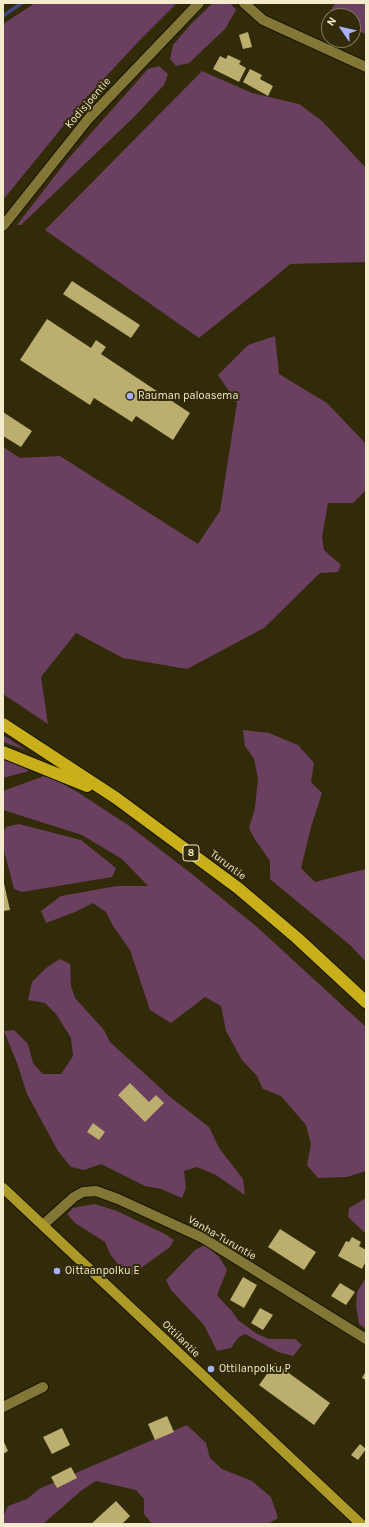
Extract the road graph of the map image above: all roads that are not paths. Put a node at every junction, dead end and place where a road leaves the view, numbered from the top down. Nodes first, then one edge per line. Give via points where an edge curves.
1 (199, 3) edge
2 (244, 3) edge
3 (366, 67) edge
4 (3, 226) edge
5 (3, 724) edge
6 (3, 752) edge
7 (116, 798) junction
8 (366, 1002) edge
9 (3, 1188) edge
10 (43, 1225) junction
11 (366, 1339) edge
12 (43, 1387) dead end
13 (3, 1406) edge
14 (361, 1524) edge

1 - 4 street, Kodisjoentie via 89,118
2 - 3 street via 263,20
5 - 7 highway, Turuntie / 8
6 - 7 highway
7 - 8 highway, Turuntie / 8 via 238,888
9 - 10 main road, Ottilantie
10 - 11 street, Vanha-Turuntie via 82,1192 96,1191 203,1238
10 - 14 main road, Ottilantie
12 - 13 street

